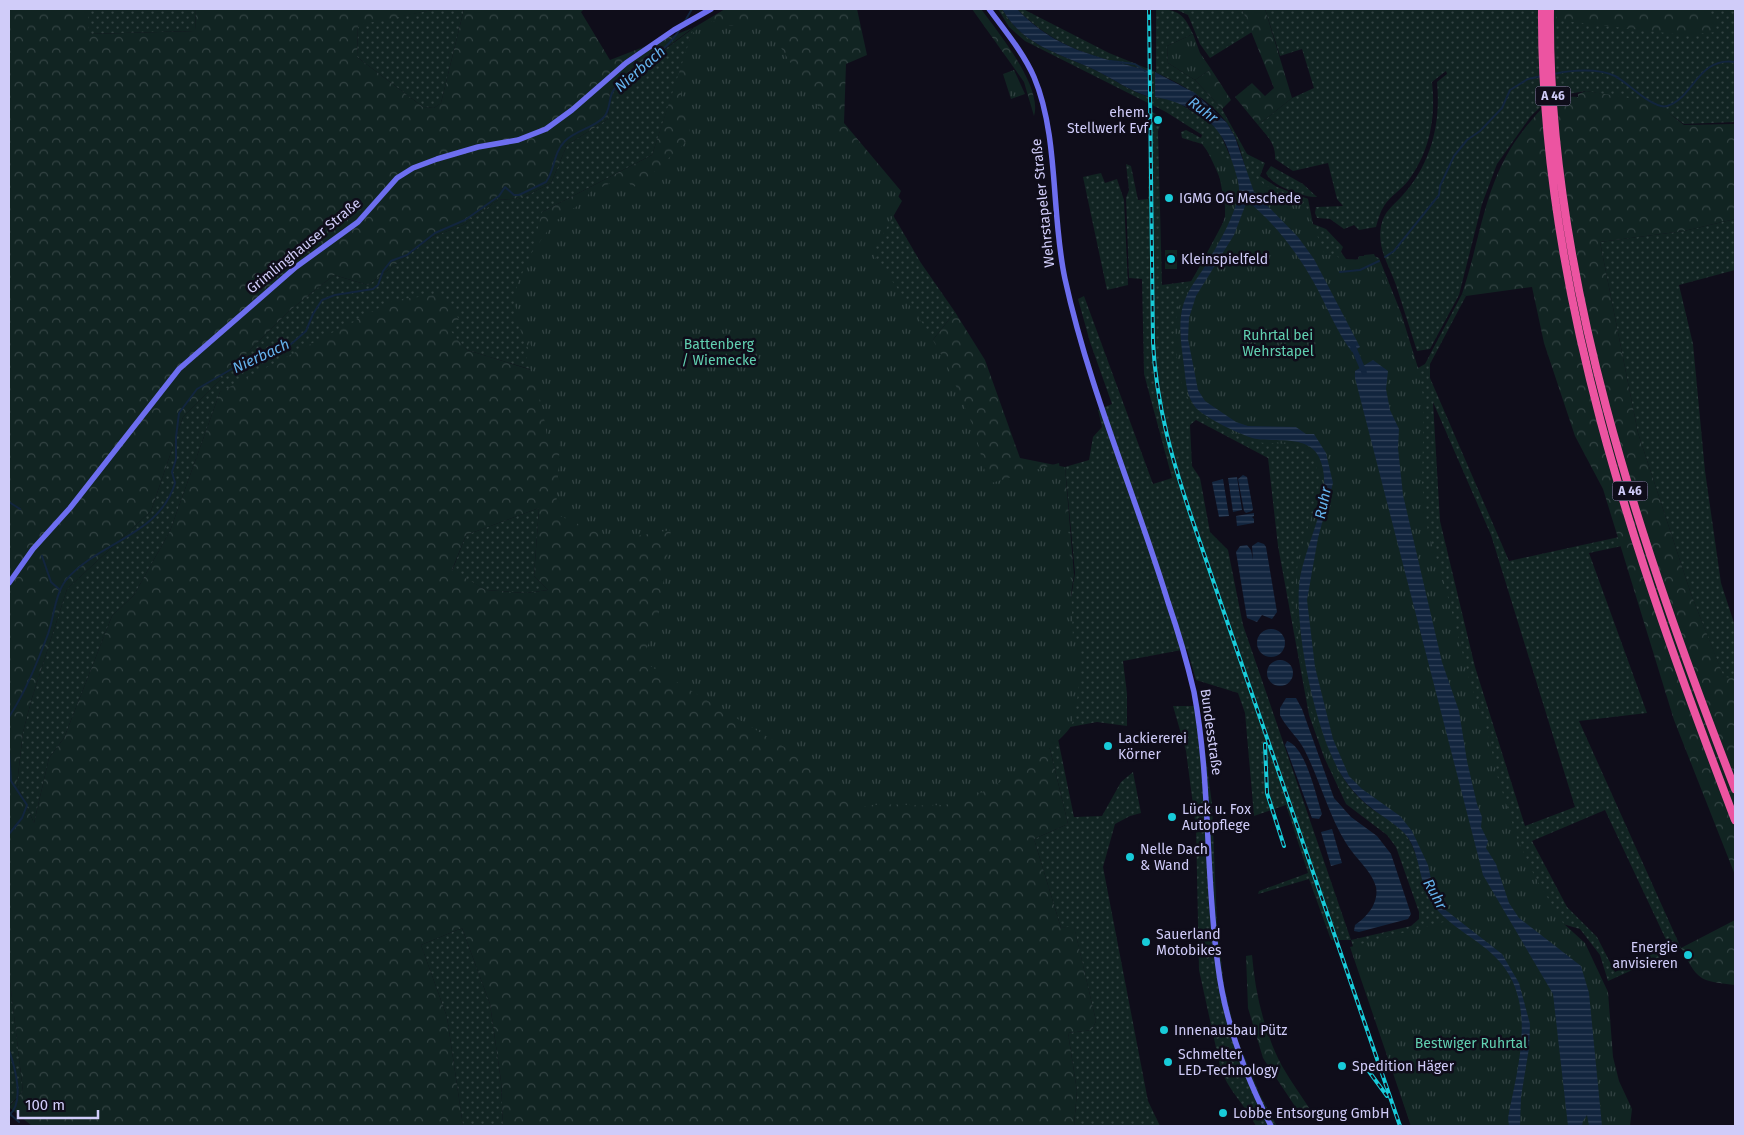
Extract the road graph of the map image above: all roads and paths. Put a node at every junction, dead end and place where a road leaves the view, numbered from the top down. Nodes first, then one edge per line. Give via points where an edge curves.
1 (710, 9) edge
2 (989, 9) edge
3 (1542, 9) edge
4 (1550, 9) edge
5 (1102, 406) joint
6 (9, 583) edge
7 (1735, 790) edge
8 (1735, 820) edge
9 (1271, 1126) edge

1 - 6 main road, Grimlinghauser Straße via 626,63 546,129 524,139 478,147 437,159 397,178 358,222 296,267 179,369
2 - 5 main road, Wehrstapeler Straße via 1025,59 1042,98 1058,244
3 - 8 highway, A 46 via 1546,107 1558,218 1585,354 1614,467 1648,579
4 - 7 highway, A 46 via 1562,182 1576,272 1612,428 1633,504
5 - 9 main road, Bundesstraße via 1155,559 1193,691 1205,780 1213,926 1222,990 1237,1050

